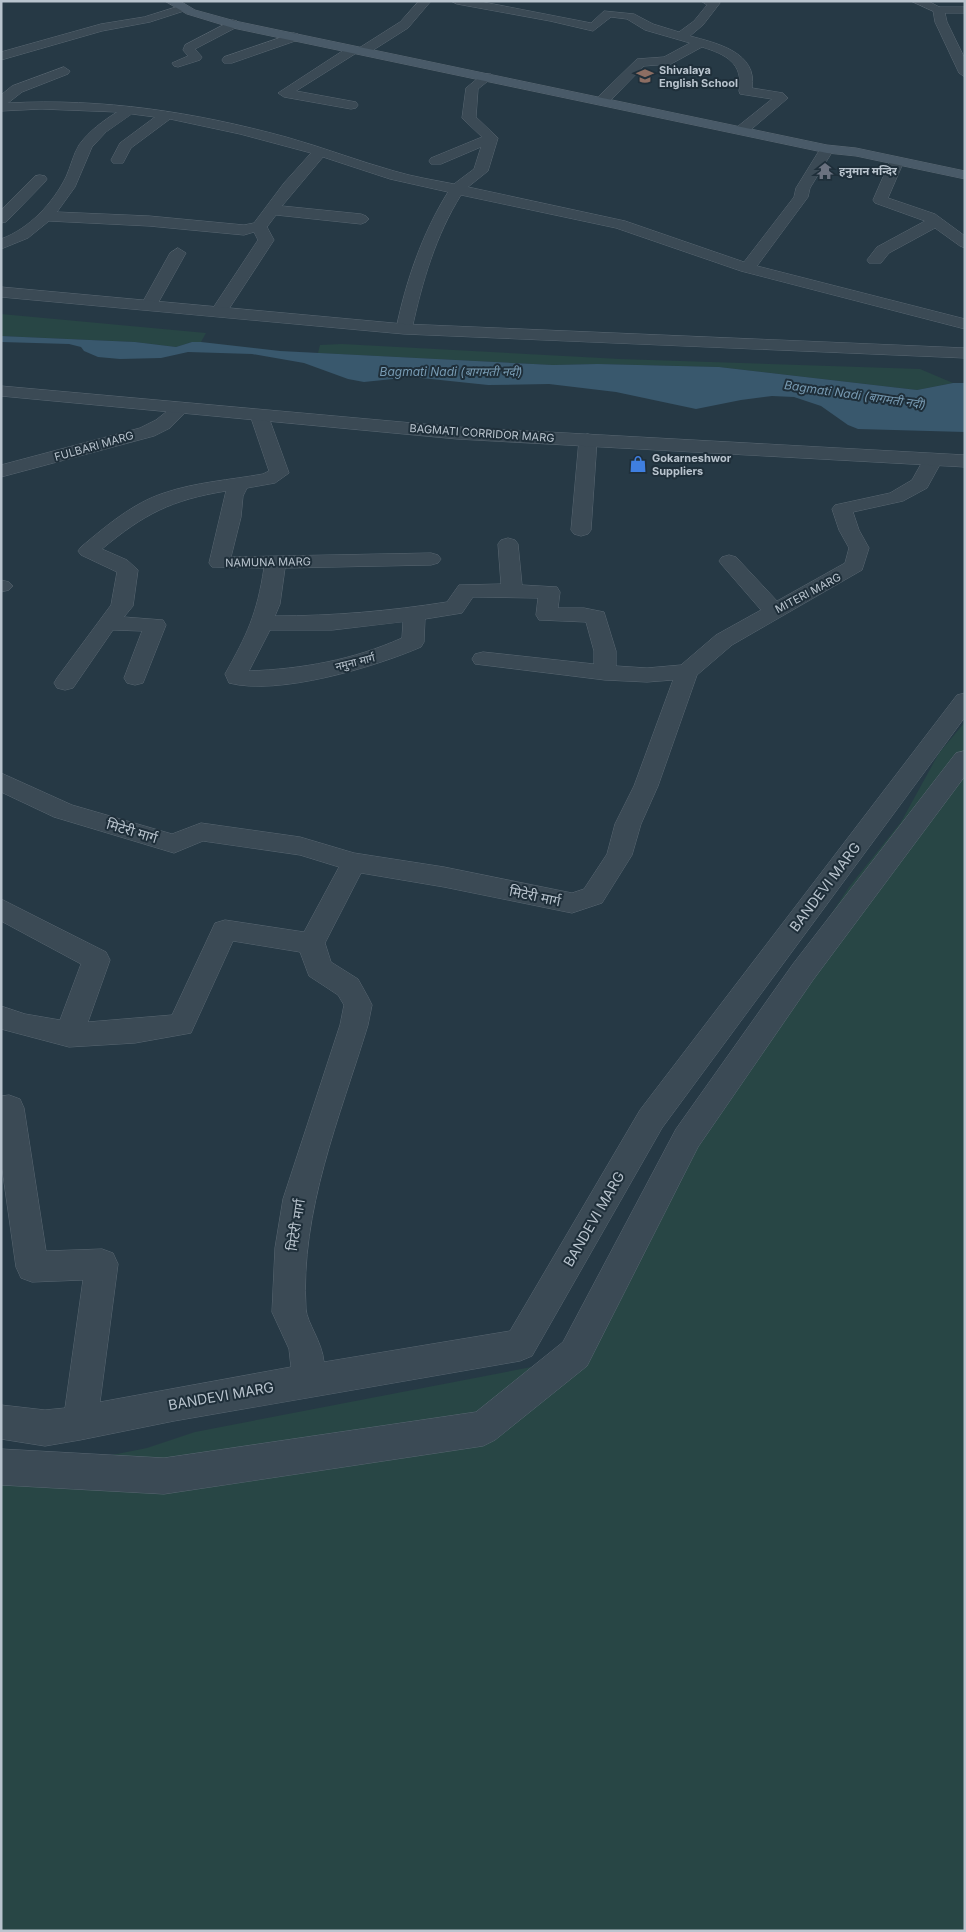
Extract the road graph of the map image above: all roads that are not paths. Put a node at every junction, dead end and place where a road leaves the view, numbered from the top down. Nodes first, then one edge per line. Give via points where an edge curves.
1 (425, 1) edge
2 (457, 1) edge
3 (707, 1) edge
4 (917, 1) edge
5 (175, 3) edge
6 (938, 10) junction
7 (965, 10) edge
8 (233, 24) junction
9 (593, 28) junction
10 (294, 37) junction
11 (678, 37) junction
12 (578, 38) dead end
13 (699, 43) junction
14 (358, 50) junction
15 (1, 56) edge
16 (228, 60) dead end
17 (178, 63) dead end
18 (64, 71) dead end
19 (965, 74) edge
20 (487, 77) junction
21 (603, 100) junction
22 (1, 102) edge
23 (351, 105) dead end
24 (1, 107) edge
25 (131, 109) junction
26 (167, 115) junction
27 (742, 130) junction
28 (491, 138) junction
29 (827, 149) junction
30 (320, 151) junction
31 (118, 160) dead end
32 (436, 161) dead end
33 (897, 161) junction
34 (965, 175) edge
35 (40, 179) dead end
36 (458, 188) junction
37 (273, 210) junction
38 (44, 216) junction
39 (1, 218) edge
40 (361, 219) dead end
41 (936, 221) junction
42 (259, 228) junction
43 (965, 243) edge
44 (1, 244) edge
45 (178, 253) dead end
46 (875, 260) dead end
47 (747, 268) junction
48 (1, 292) edge
49 (150, 305) junction
50 (219, 311) junction
51 (965, 324) edge
52 (404, 329) junction
53 (965, 353) edge
54 (1, 391) edge
55 (174, 407) junction
56 (259, 416) junction
57 (588, 440) junction
58 (933, 458) junction
59 (965, 461) edge
60 (1, 471) edge
61 (239, 485) junction
62 (581, 530) dead end
63 (508, 544) dead end
64 (431, 559) dead end
65 (729, 561) dead end
66 (275, 562) junction
67 (512, 590) junction
68 (774, 611) junction
69 (414, 614) junction
70 (107, 623) junction
71 (262, 623) junction
72 (483, 659) dead end
73 (687, 672) junction
74 (605, 673) junction
75 (135, 678) dead end
76 (65, 683) dead end
77 (965, 700) edge
78 (965, 759) edge
79 (1, 781) edge
80 (354, 862) junction
81 (1, 909) edge
82 (311, 943) junction
83 (1, 1018) edge
84 (68, 1035) junction
85 (1, 1109) edge
86 (309, 1381) junction
87 (1, 1422) edge
88 (80, 1423) junction
89 (1, 1467) edge

1 - 14 street via 404,25
2 - 9 street
3 - 11 street via 714,3 703,20 690,32
4 - 6 street
5 - 8 main road via 191,12
5 - 15 street via 146,20 101,28
6 - 7 street
6 - 19 street
8 - 10 main road
8 - 17 street via 189,48 196,57
9 - 11 street via 608,13 630,16
9 - 12 street
10 - 14 main road
10 - 16 street
11 - 13 street
13 - 21 street via 667,61 641,62
13 - 27 street via 715,46 734,56 747,80 745,91 781,98
14 - 20 main road
14 - 23 street via 284,93
18 - 22 street via 17,89
20 - 21 main road
20 - 28 street via 472,88 469,118
21 - 27 main road
24 - 25 street via 50,105
25 - 26 street
25 - 38 street via 95,134 79,158 64,192
26 - 30 street
26 - 31 street via 125,146
27 - 29 main road
28 - 32 street
28 - 36 street via 481,171
29 - 33 main road
29 - 47 street via 803,188 801,197
30 - 36 street via 363,168
30 - 37 street
33 - 34 main road
33 - 41 street via 880,200
35 - 39 street
36 - 47 street via 620,224
36 - 52 street via 429,244 414,286
37 - 40 street
37 - 42 street
38 - 42 street via 244,230
38 - 44 street via 14,241
41 - 43 street
41 - 46 street via 883,250
42 - 50 street via 266,240
45 - 49 street
47 - 51 street
48 - 49 street
49 - 50 street
50 - 52 street
52 - 53 street
54 - 55 street, BAGMATI CORRIDOR MARG
55 - 56 street, BAGMATI CORRIDOR MARG
55 - 60 street, FULBARI MARG via 176,413 147,432
56 - 57 street, BAGMATI CORRIDOR MARG
56 - 61 street via 279,473 268,479
57 - 58 street, BAGMATI CORRIDOR MARG
57 - 62 street
58 - 59 street, BAGMATI CORRIDOR MARG
58 - 68 street, MITERI MARG via 920,484 896,497 842,509 859,548 855,566
61 - 66 street, NAMUNA MARG via 233,496 231,517 218,562
61 - 70 street via 183,493 159,502 121,524 88,551 128,570 122,606
63 - 67 street
64 - 66 street, NAMUNA MARG
65 - 68 street
66 - 71 street, नमुना मार्ग via 269,604
67 - 69 street via 467,590 454,608
67 - 74 street via 549,592 547,615 584,614 596,618 605,651
68 - 73 street, MITERI MARG via 724,640
69 - 71 street via 332,623
69 - 71 street, नमुना मार्ग via 413,642 391,653 292,677 238,678 236,674
70 - 75 street via 155,625
70 - 76 street
72 - 74 street
73 - 74 street via 647,675
73 - 80 street, मिटेरी मार्ग via 619,855 594,896 572,904
77 - 86 street, BANDEVI MARG via 651,1119 520,1345
78 - 89 street via 804,972 688,1138 575,1354 483,1428 164,1476
79 - 80 street, मिटेरी मार्ग via 63,811 174,844 201,832 300,846
80 - 82 street
81 - 84 street via 96,960
82 - 84 street via 225,930 181,1025 124,1033
82 - 86 street, मिटेरी मार्ग via 319,968 348,988 358,1005 299,1199 291,1248 289,1312 306,1348
83 - 84 street via 26,1027
85 - 88 street via 9,1108 32,1267 102,1264
86 - 88 street, BANDEVI MARG
87 - 88 street, BANDEVI MARG via 45,1428

